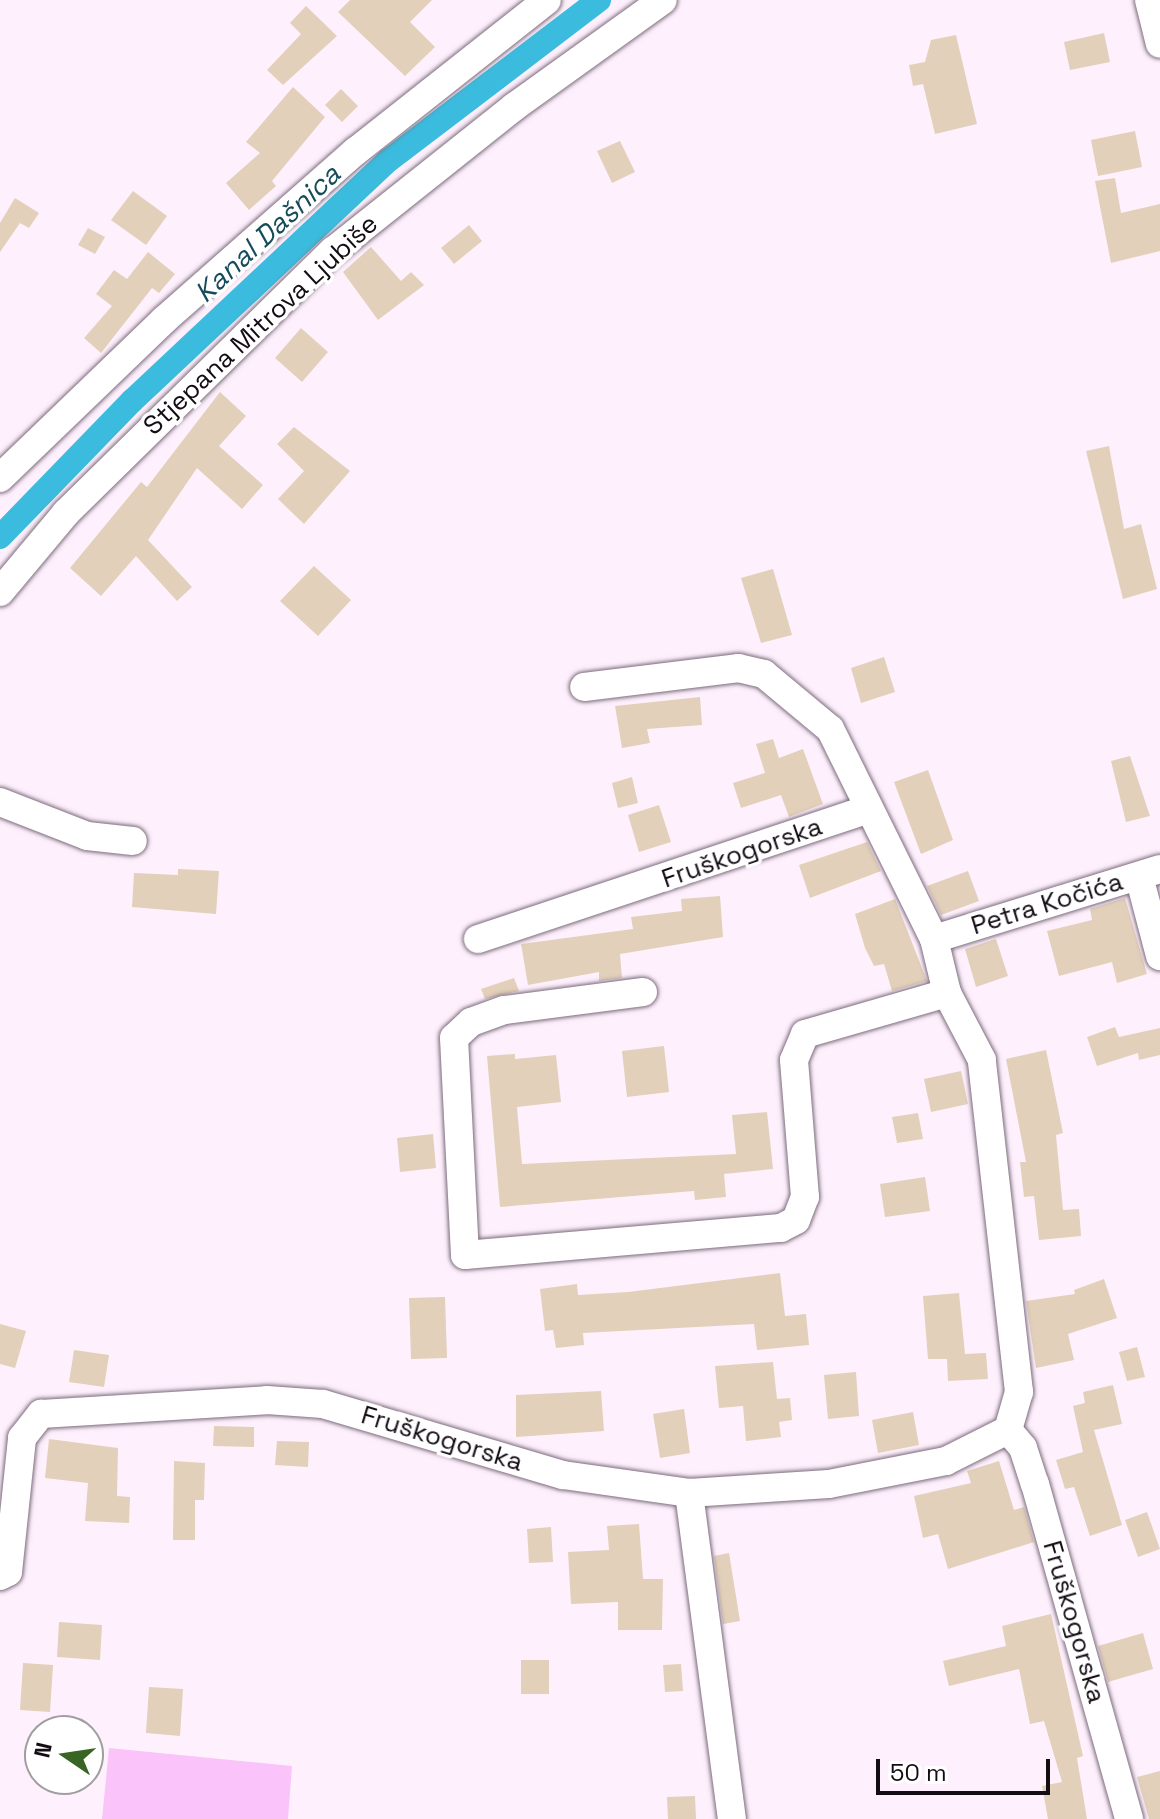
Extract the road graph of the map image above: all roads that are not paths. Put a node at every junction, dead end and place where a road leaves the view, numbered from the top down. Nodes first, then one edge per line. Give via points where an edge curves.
1 (547, 0) edge
2 (663, 0) edge
3 (1149, 0) edge
4 (1160, 44) edge
5 (0, 478) edge
6 (0, 592) edge
7 (584, 687) dead end
8 (0, 802) edge
9 (868, 809) junction
10 (133, 841) dead end
11 (1150, 873) edge
12 (478, 939) dead end
13 (934, 939) junction
14 (1160, 956) edge
15 (643, 992) dead end
16 (947, 993) junction
17 (1008, 1430) junction
18 (689, 1493) junction
19 (0, 1576) edge
20 (732, 1819) edge
21 (1129, 1819) edge

1 - 5 street via 320,183 164,320
2 - 6 street, Stjepana Mitrova Ljubiše via 514,107 333,251 87,490
3 - 4 street
7 - 9 street via 739,668 764,674 830,729
8 - 10 street via 87,836
9 - 12 street, Fruškogorska
9 - 13 street
11 - 13 street, Petra Kočića
11 - 14 street
13 - 16 street
15 - 16 street via 504,1010 471,1022 454,1038 465,1255 781,1228 796,1220 805,1197 794,1060 805,1034
16 - 17 street via 982,1060 1019,1392
17 - 18 street, Fruškogorska via 946,1461 829,1484
17 - 21 street, Fruškogorska via 1023,1448 1035,1484
18 - 19 street, Fruškogorska via 563,1475 323,1404 267,1400 51,1412 32,1419 22,1438 8,1572
18 - 20 street

